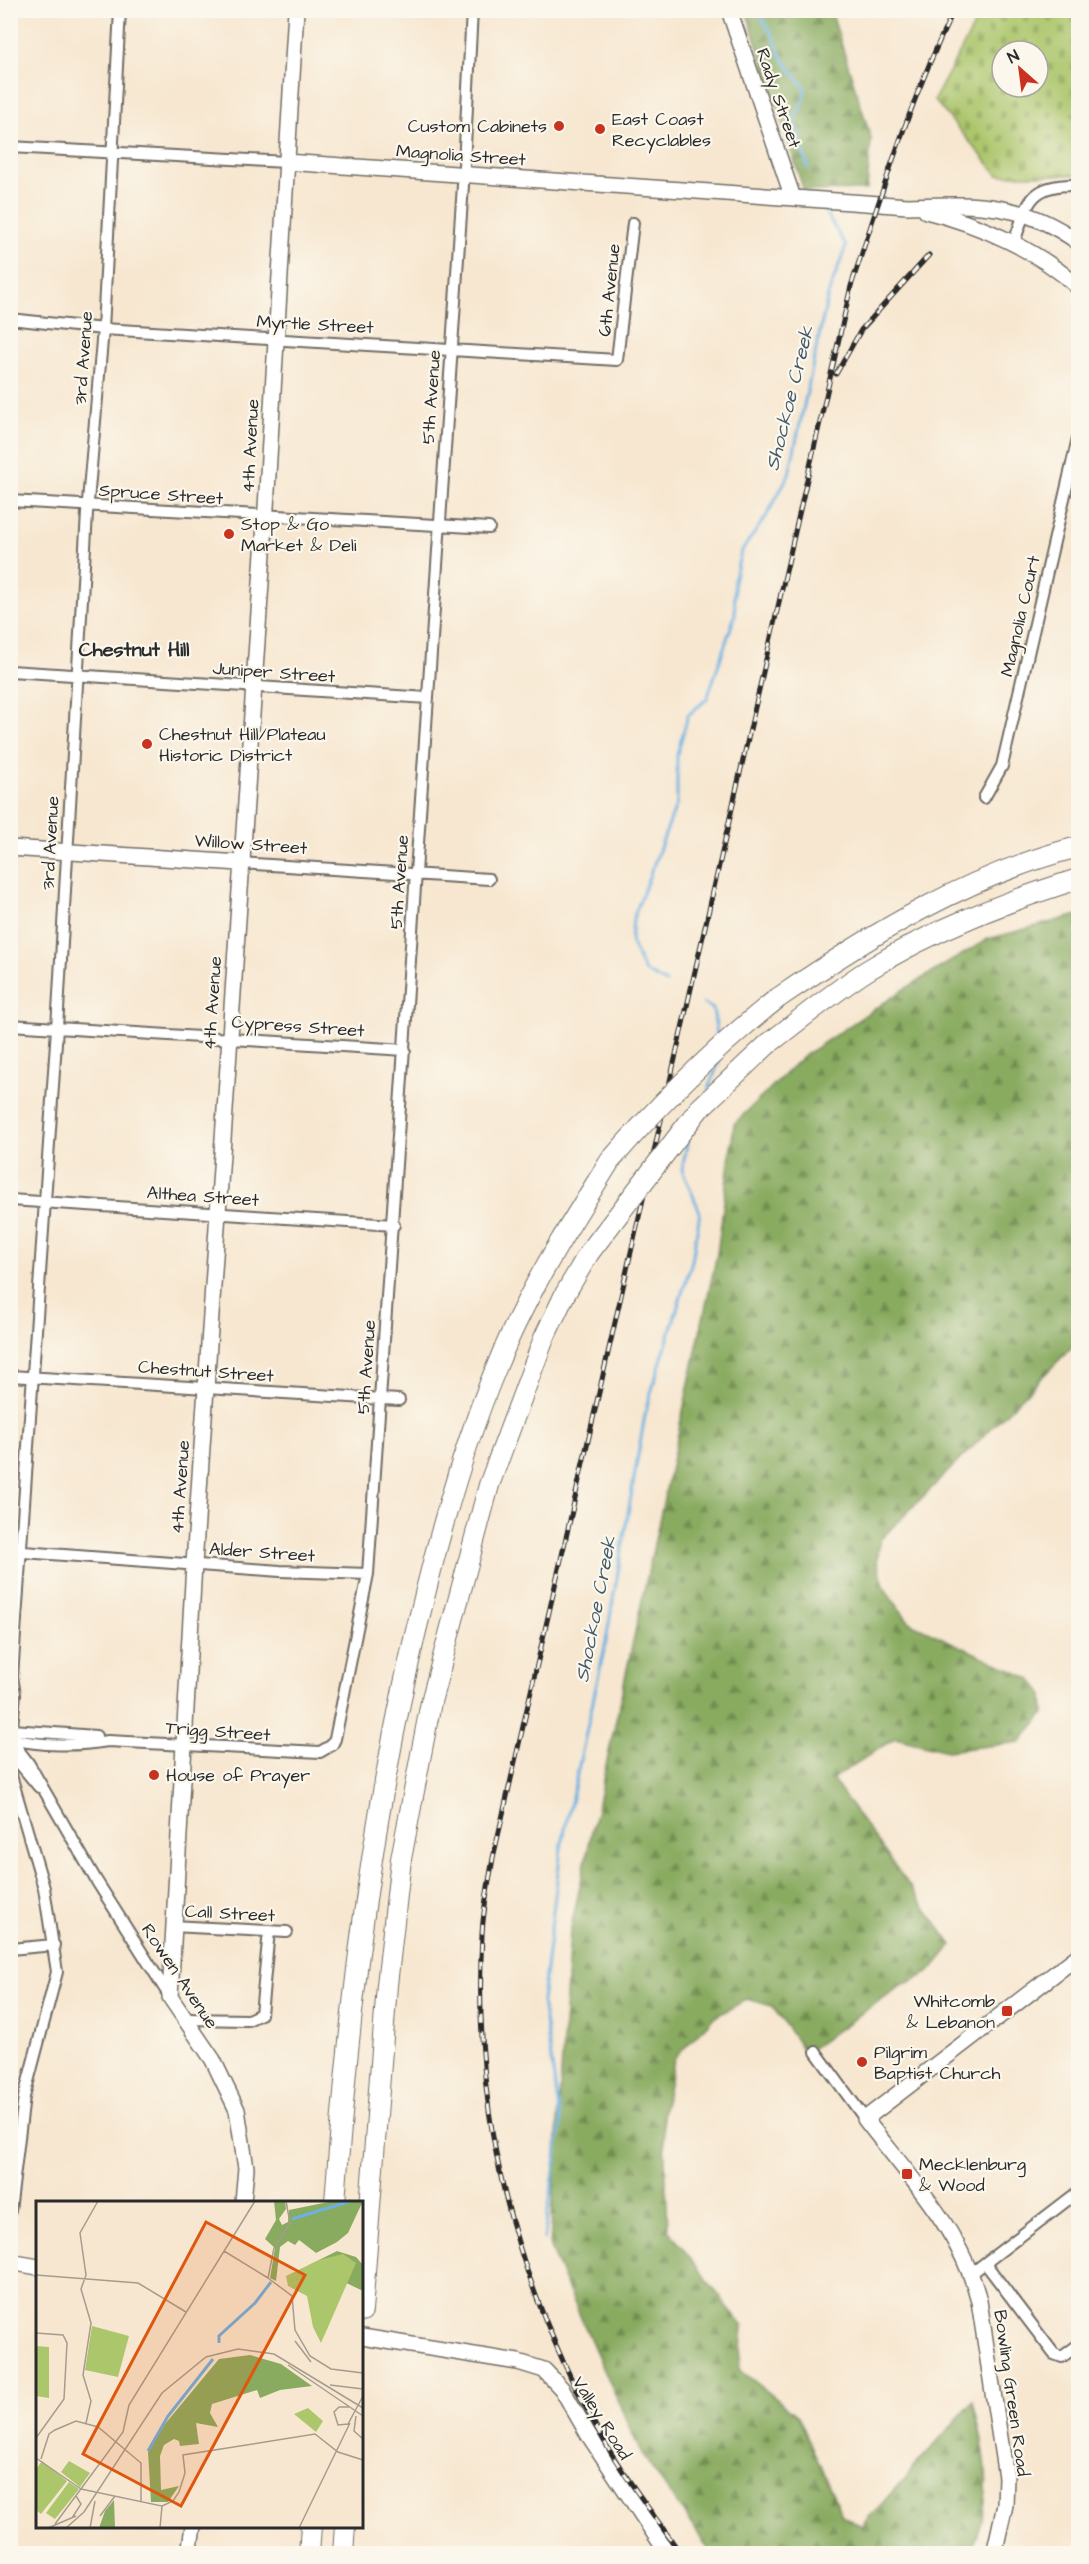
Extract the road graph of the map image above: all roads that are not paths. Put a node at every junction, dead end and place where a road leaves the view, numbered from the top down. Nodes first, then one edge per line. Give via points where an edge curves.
1 (120, 10) edge
2 (296, 10) edge
3 (472, 10) edge
4 (729, 10) edge
5 (10, 147) edge
6 (111, 153) junction
7 (286, 162) junction
8 (464, 175) junction
9 (1078, 185) edge
10 (793, 198) junction
11 (908, 206) junction
12 (1024, 213) junction
13 (633, 223) dead end
14 (1078, 242) edge
15 (1013, 245) junction
16 (1078, 287) edge
17 (10, 319) edge
18 (103, 328) junction
19 (275, 338) junction
20 (451, 349) junction
21 (617, 360) joint
22 (1078, 438) edge
23 (10, 501) edge
24 (88, 506) junction
25 (265, 518) junction
26 (439, 526) junction
27 (489, 528) dead end
28 (10, 671) edge
29 (76, 674) junction
30 (254, 687) junction
31 (428, 698) junction
32 (984, 798) dead end
33 (1078, 847) edge
34 (10, 848) edge
35 (66, 852) junction
36 (240, 863) junction
37 (416, 874) junction
38 (489, 879) dead end
39 (1078, 879) edge
40 (10, 1025) edge
41 (57, 1028) junction
42 (230, 1038) junction
43 (405, 1050) junction
44 (10, 1200) edge
45 (44, 1202) junction
46 (218, 1213) junction
47 (394, 1225) junction
48 (10, 1376) edge
49 (31, 1377) junction
50 (206, 1387) junction
51 (380, 1400) junction
52 (399, 1400) dead end
53 (15, 1551) edge
54 (194, 1564) junction
55 (368, 1574) junction
56 (11, 1678) edge
57 (11, 1734) edge
58 (183, 1745) junction
59 (327, 1750) joint
60 (10, 1752) edge
61 (10, 1772) edge
62 (41, 1789) junction
63 (14, 1796) edge
64 (172, 1926) junction
65 (269, 1931) junction
66 (287, 1932) dead end
67 (54, 1945) junction
68 (10, 1949) edge
69 (1078, 1956) edge
70 (170, 1997) junction
71 (185, 2019) junction
72 (816, 2052) dead end
73 (865, 2118) junction
74 (1078, 2192) edge
75 (244, 2200) edge
76 (335, 2201) edge
77 (10, 2211) edge
78 (10, 2262) edge
79 (985, 2263) junction
80 (36, 2267) edge
81 (972, 2273) junction
82 (363, 2298) edge
83 (363, 2337) edge
84 (1078, 2345) edge
85 (193, 2528) edge
86 (311, 2528) edge
87 (345, 2528) edge
88 (189, 2553) edge
89 (309, 2553) edge
90 (343, 2553) edge
91 (668, 2553) edge
92 (994, 2553) edge

1 - 6 street, 3rd Avenue
2 - 7 main road, 4th Avenue
3 - 8 street, 5th Avenue
4 - 10 main road, Rady Street
5 - 6 street, Magnolia Street
6 - 7 street, Magnolia Street
6 - 18 street, 3rd Avenue
7 - 8 main road, Magnolia Street
7 - 19 main road, 4th Avenue
8 - 10 main road, Magnolia Street
8 - 20 street, 5th Avenue
9 - 12 street via 1056,185 1037,192
10 - 11 main road, Magnolia Street
11 - 12 main road, Magnolia Street via 1002,207
11 - 15 main road, Magnolia Street via 948,216
12 - 14 main road, Magnolia Street
12 - 15 street
13 - 21 street, 6th Avenue
15 - 16 main road, Magnolia Street
17 - 18 street, Myrtle Street
18 - 19 street, Myrtle Street
18 - 24 street, 3rd Avenue
19 - 20 street, Myrtle Street
19 - 25 main road, 4th Avenue
20 - 21 street, Myrtle Street
20 - 26 street, 5th Avenue
22 - 32 street, Magnolia Court via 1002,766
23 - 24 street, Spruce Street
24 - 25 street, Spruce Street
24 - 29 street, 3rd Avenue
25 - 26 street, Spruce Street
25 - 30 main road, 4th Avenue
26 - 27 street, Spruce Street
26 - 31 street, 5th Avenue
28 - 29 street, Juniper Street
29 - 30 street, Juniper Street
29 - 35 street, 3rd Avenue
30 - 31 street, Juniper Street
30 - 36 main road, 4th Avenue
31 - 37 street, 5th Avenue
33 - 76 highway, bridge via 985,878 913,912 855,945 778,998 661,1102 610,1161 558,1244 523,1309 482,1408 441,1529 405,1672 367,1878
34 - 35 main road, Willow Street
35 - 36 main road, Willow Street
35 - 41 street, 3rd Avenue
36 - 37 street, Willow Street
36 - 42 main road, 4th Avenue
37 - 38 street, Willow Street
37 - 43 street, 5th Avenue
39 - 82 highway, bridge via 1009,902 921,940 838,990 768,1044 699,1109 589,1254 565,1294 544,1338 489,1485 431,1702 401,1859 387,1985
40 - 41 street, Cypress Street
41 - 42 street, Cypress Street
41 - 45 street, 3rd Avenue
42 - 43 street, Cypress Street
42 - 46 main road, 4th Avenue
43 - 47 street, 5th Avenue
44 - 45 street, Althea Street
45 - 46 street, Althea Street
45 - 49 street, 3rd Avenue
46 - 47 street, Althea Street
46 - 50 main road, 4th Avenue
47 - 51 street, 5th Avenue
48 - 49 street, Chestnut Street
49 - 50 street, Chestnut Street
49 - 53 street, 3rd Avenue
50 - 51 street, Chestnut Street
50 - 54 main road, 4th Avenue
51 - 52 street, Chestnut Street
51 - 55 street, 5th Avenue
53 - 54 street, Alder Street
53 - 56 street, 3rd Avenue
54 - 55 street, Alder Street
54 - 58 main road, 4th Avenue
55 - 59 street, 5th Avenue via 335,1739
56 - 57 street, 3rd Avenue via 15,1694
57 - 58 street, Trigg Street via 97,1736 108,1741
57 - 62 street, Rowen Avenue
58 - 59 street, Trigg Street
58 - 64 main road, 4th Avenue
60 - 62 street, Rowen Avenue
61 - 63 street
62 - 70 street, Rowen Avenue
63 - 67 street via 44,1888
64 - 65 street, Call Street
64 - 70 main road, 4th Avenue
65 - 66 street, Call Street
65 - 71 street via 263,2010 257,2017
67 - 68 street
67 - 77 street via 55,1983 24,2097
69 - 73 main road
70 - 71 main road, Rowen Avenue
71 - 75 main road, Rowen Avenue via 213,2060 237,2110 245,2150
72 - 73 street
73 - 81 main road, Bowling Green Road via 955,2239
74 - 79 street
78 - 80 main road
79 - 81 street
79 - 84 street via 1050,2351 1058,2357
81 - 92 main road, Bowling Green Road via 1005,2469 1005,2505
83 - 91 main road, Valley Road via 518,2362 544,2370 562,2389
85 - 88 main road
86 - 89 highway
87 - 90 highway

